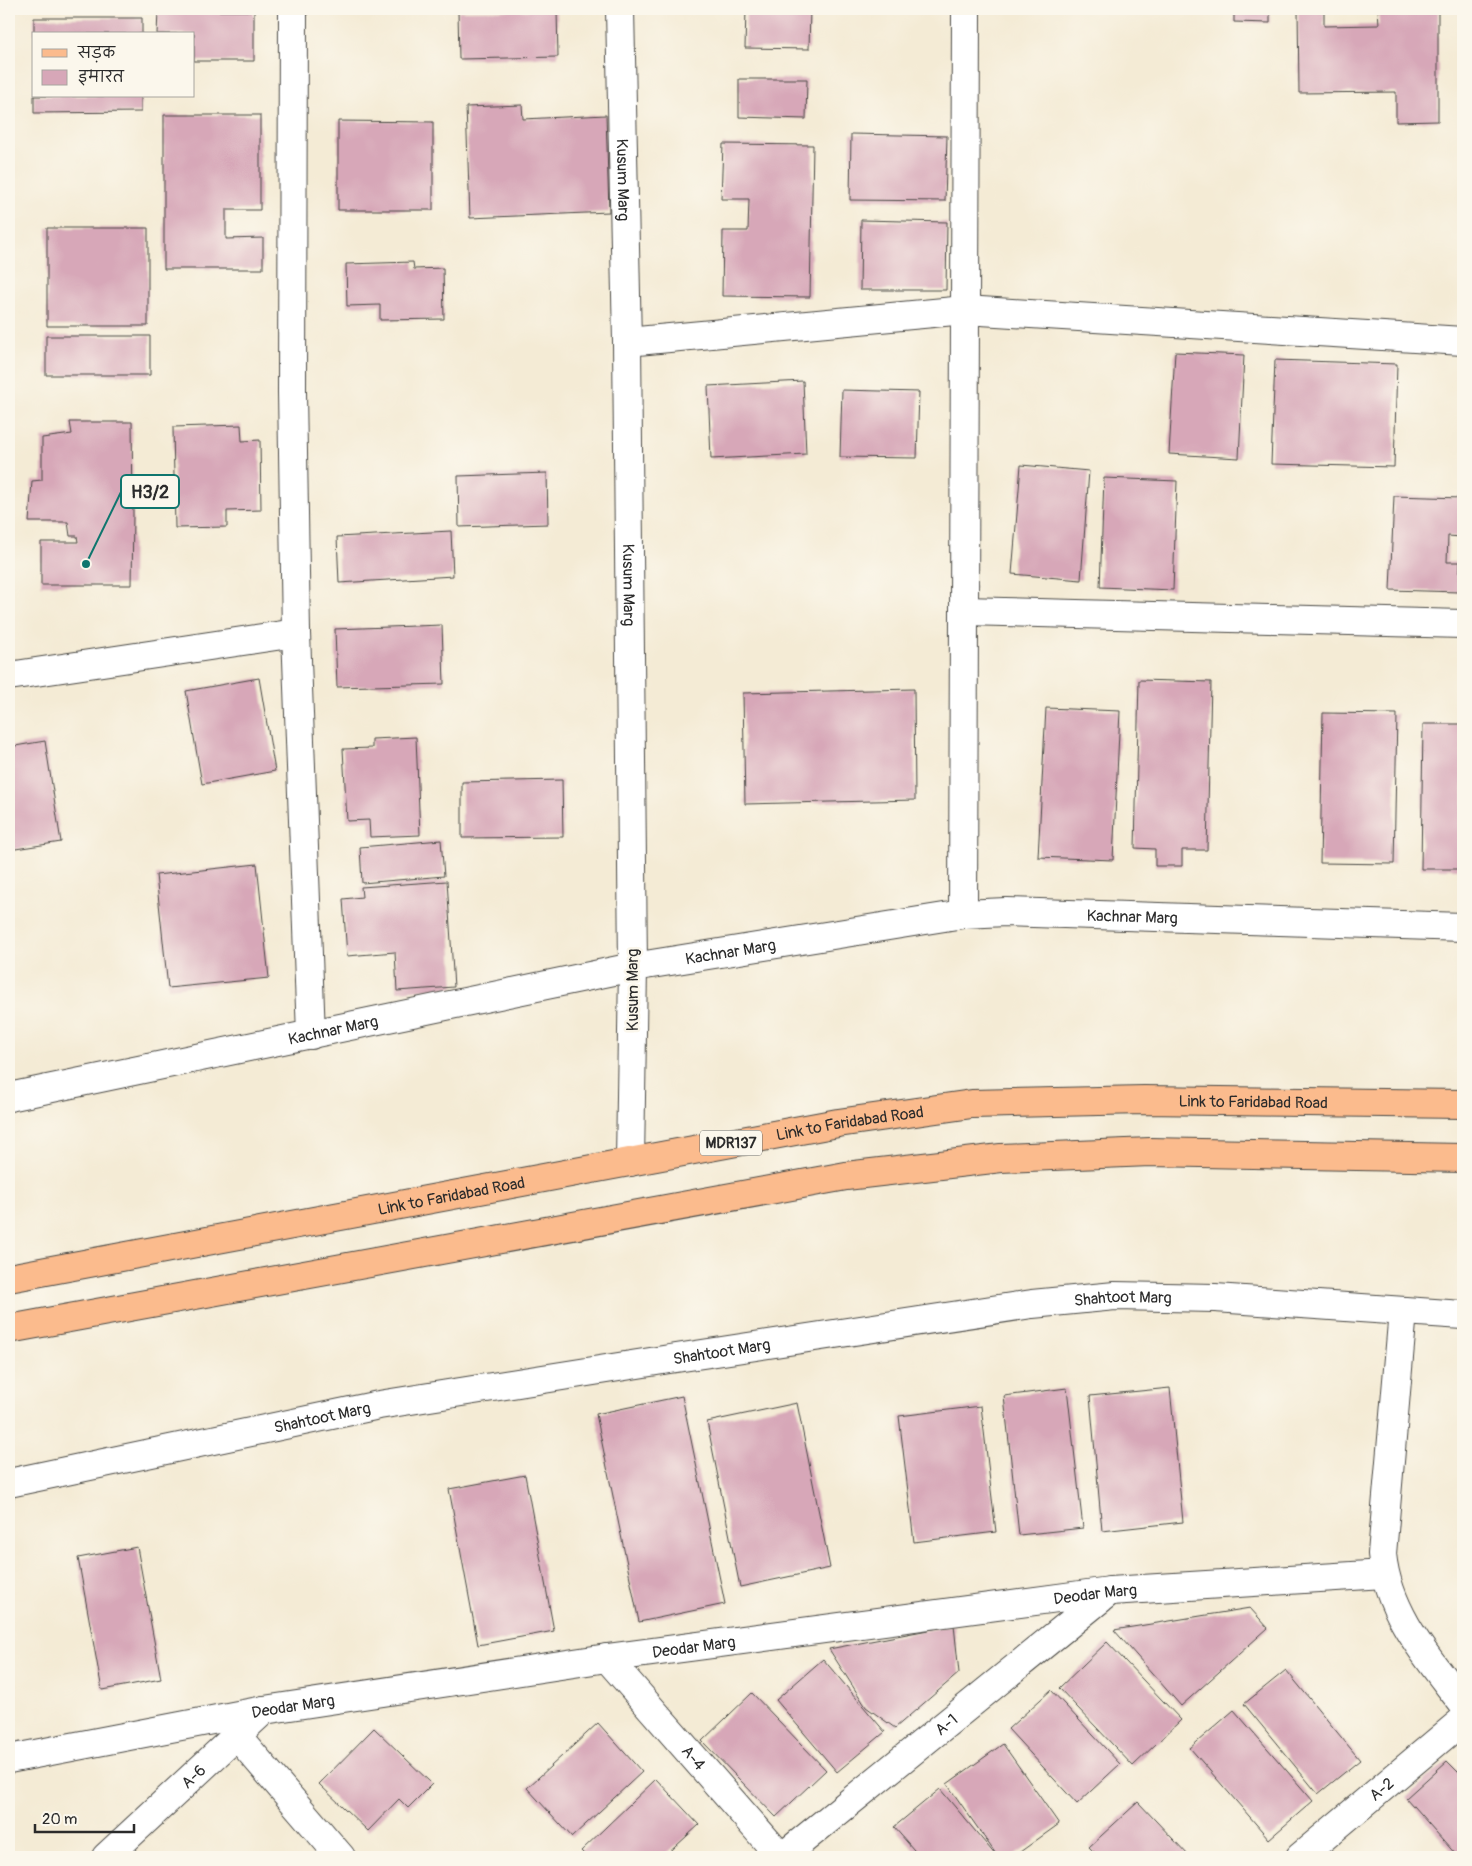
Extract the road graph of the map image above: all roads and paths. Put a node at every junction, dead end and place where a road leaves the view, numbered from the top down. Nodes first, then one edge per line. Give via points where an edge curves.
1 (293, 9) edge
2 (620, 9) edge
3 (966, 9) edge
4 (965, 310) junction
5 (1463, 341) edge
6 (627, 342) junction
7 (964, 611) junction
8 (1463, 624) edge
9 (296, 633) junction
10 (9, 675) edge
11 (962, 914) junction
12 (1463, 927) edge
13 (633, 967) junction
14 (310, 1035) junction
15 (9, 1097) edge
16 (1463, 1104) edge
17 (1463, 1158) edge
18 (630, 1162) junction
19 (9, 1278) edge
20 (1403, 1311) junction
21 (1453, 1314) edge
22 (9, 1329) edge
23 (9, 1483) edge
24 (1384, 1574) junction
25 (1110, 1591) junction
26 (607, 1658) junction
27 (1463, 1704) edge
28 (264, 1710) junction
29 (1463, 1720) edge
30 (237, 1736) junction
31 (9, 1759) edge
32 (106, 1857) edge
33 (342, 1857) edge
34 (781, 1857) edge
35 (1300, 1857) edge

1 - 9 street via 292,392
2 - 6 street, Kusum Marg
3 - 4 street
4 - 5 street
4 - 6 street
4 - 7 street
6 - 13 street, Kusum Marg
7 - 8 street
7 - 11 street
9 - 10 street
9 - 14 street
11 - 12 street, Kachnar Marg via 1016,912
11 - 13 street, Kachnar Marg
13 - 14 street, Kachnar Marg
13 - 18 street, Kusum Marg
14 - 15 street, Kachnar Marg
16 - 18 main road, Link to Faridabad Road / MDR137 via 1144,1100 972,1104 838,1123
17 - 22 main road via 1150,1152 1001,1158 846,1176
18 - 19 main road, Link to Faridabad Road / MDR137
20 - 21 street, Shahtoot Marg
20 - 23 street, Shahtoot Marg via 1215,1298 1115,1296 1032,1304 379,1405
20 - 24 street via 1382,1554
24 - 25 street, Deodar Marg
24 - 27 street via 1393,1601 1411,1636
25 - 26 street, Deodar Marg
25 - 34 street, A-1
26 - 28 street, Deodar Marg
26 - 34 street, A-4
28 - 30 street, A-6
28 - 31 street, Deodar Marg
29 - 35 street, A-2
30 - 32 street, A-6
30 - 33 street

